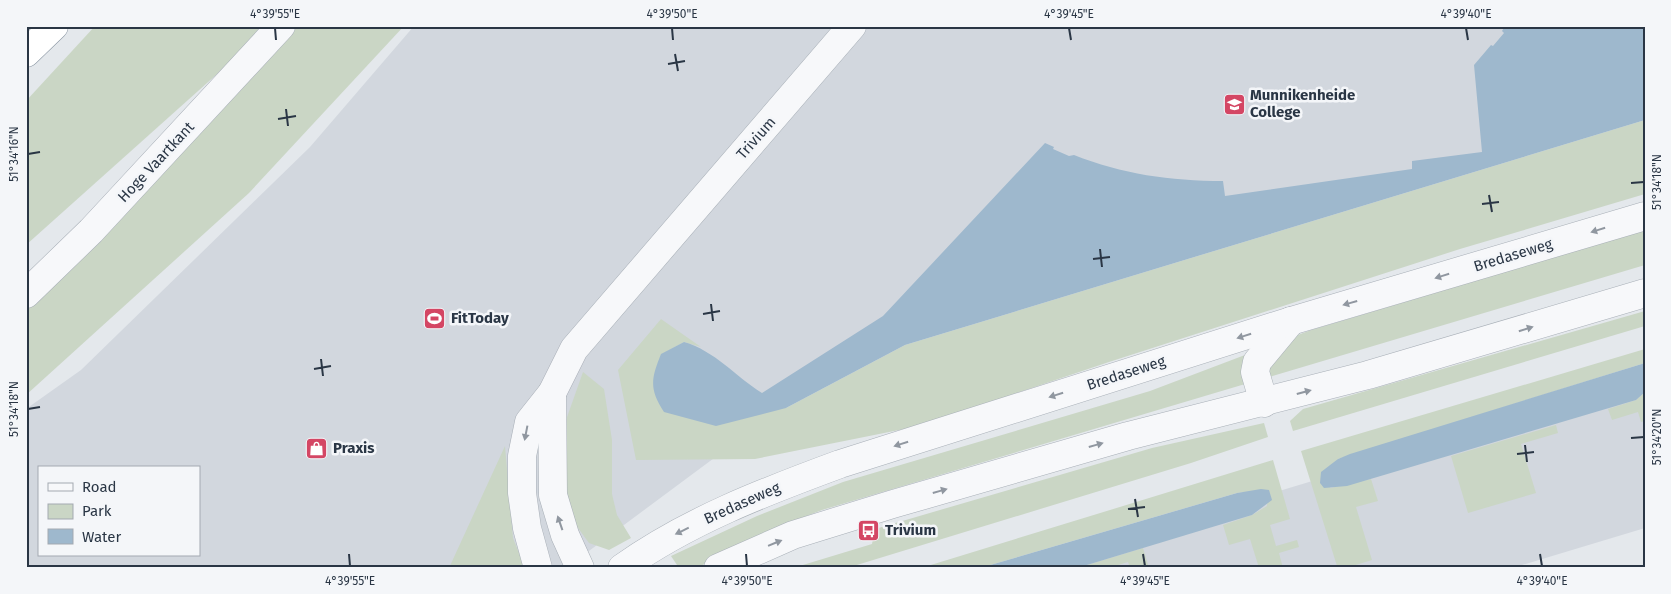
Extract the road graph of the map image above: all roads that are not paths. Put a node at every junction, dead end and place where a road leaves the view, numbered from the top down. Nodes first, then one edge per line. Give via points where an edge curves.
1 (54, 26) edge
2 (281, 26) edge
3 (852, 26) edge
4 (26, 53) edge
5 (1645, 216) edge
6 (1645, 293) edge
7 (26, 294) edge
8 (1291, 321) junction
9 (552, 393) junction
10 (1264, 403) junction
11 (538, 568) edge
12 (580, 568) edge
13 (622, 568) edge
14 (718, 568) edge

1 - 4 highway
2 - 7 street, Hoge Vaartkant via 92,231
3 - 9 street, Trivium via 574,349
5 -> 8 street, Bredaseweg
10 -> 6 street
8 - 10 street via 1256,362 1255,372
8 -> 13 street, Bredaseweg via 840,464 769,490 672,536
9 -> 11 street, Trivium via 529,422 522,456 522,493
12 -> 9 street, Trivium via 565,535 553,495
14 -> 10 street via 793,535 893,504 1128,436

